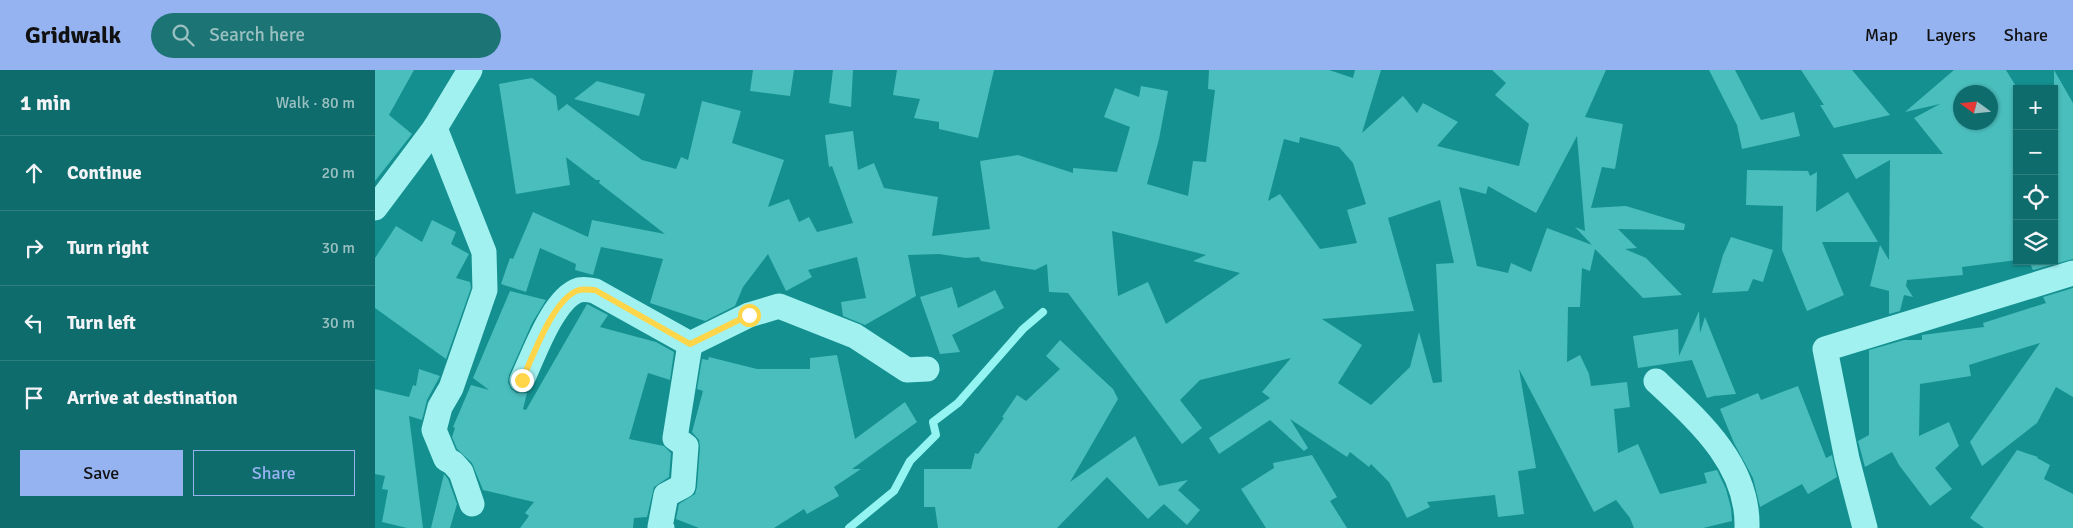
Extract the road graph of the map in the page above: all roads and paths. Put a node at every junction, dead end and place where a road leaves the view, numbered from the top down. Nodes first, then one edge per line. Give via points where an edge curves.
1 (471, 70) edge
2 (435, 128) junction
3 (375, 208) edge
4 (2073, 273) edge
5 (690, 344) junction
6 (927, 369) dead end
7 (522, 380) dead end
8 (1657, 382) dead end
9 (472, 504) dead end
10 (662, 528) edge
11 (1747, 528) edge
12 (1865, 528) edge

1 - 2 street
2 - 3 street
2 - 9 street via 484,252 485,290 434,430 446,460 461,472
4 - 12 street via 1825,349 1847,459
5 - 6 street via 749,315 779,306 855,336 907,370
5 - 7 street via 595,290 579,290 563,301 552,315
5 - 10 street via 675,438 686,446 683,486 666,495
8 - 11 street via 1701,422 1734,466 1747,510

